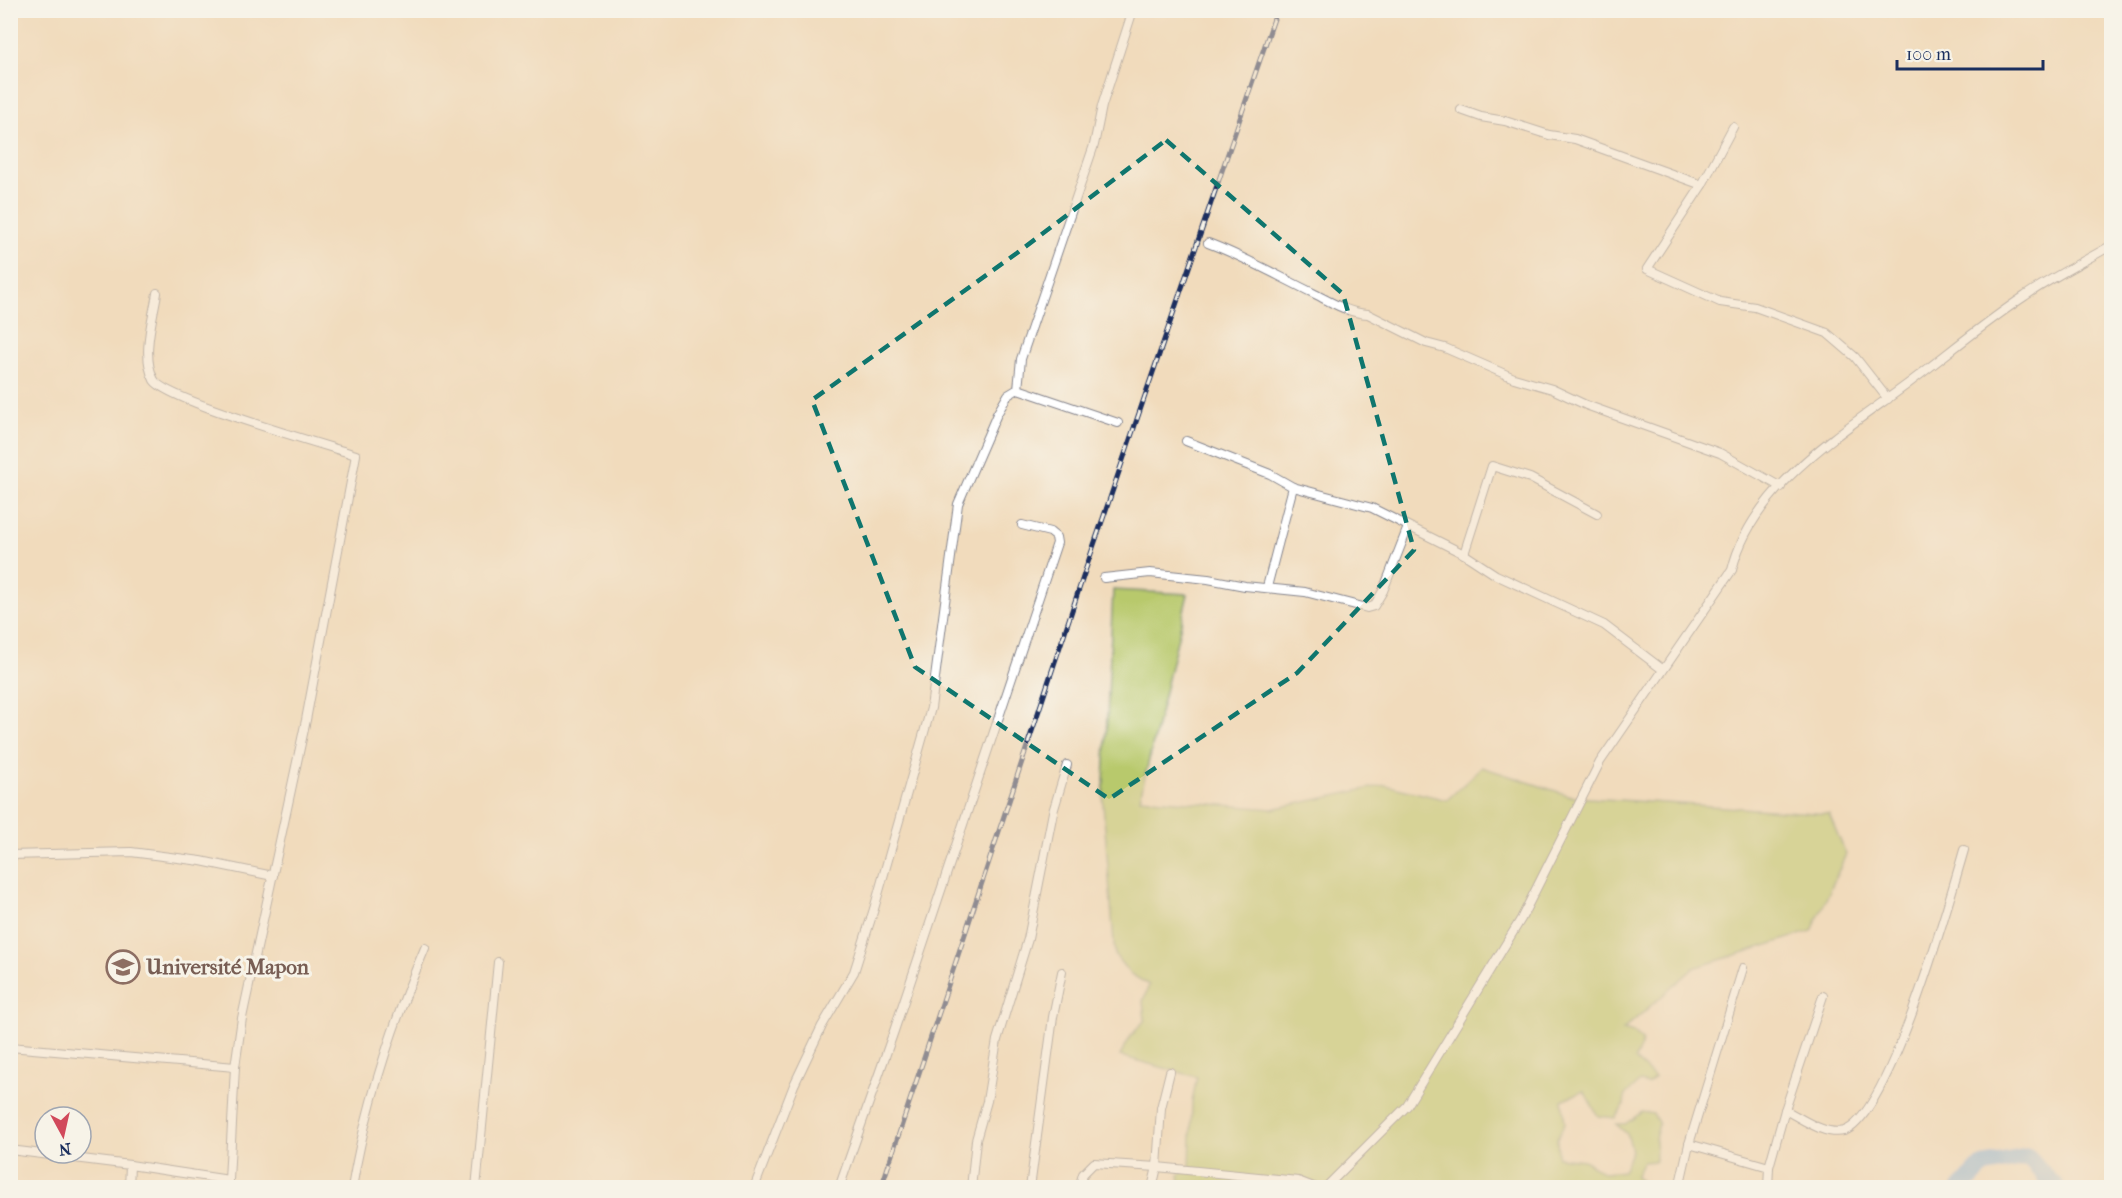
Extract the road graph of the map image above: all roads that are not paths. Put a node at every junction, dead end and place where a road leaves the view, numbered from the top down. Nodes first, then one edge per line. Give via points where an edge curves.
1 (1133, 10) edge
2 (1461, 110) dead end
3 (1733, 127) dead end
4 (1702, 185) junction
5 (1208, 243) dead end
6 (2112, 245) edge
7 (157, 293) dead end
8 (1018, 388) junction
9 (1888, 399) junction
10 (1118, 423) dead end
11 (1186, 441) dead end
12 (1293, 487) junction
13 (1781, 487) junction
14 (1597, 514) dead end
15 (1022, 525) dead end
16 (1408, 527) junction
17 (1464, 554) junction
18 (1104, 578) dead end
19 (1267, 587) junction
20 (1662, 669) junction
21 (1066, 765) dead end
22 (1964, 850) dead end
23 (10, 855) edge
24 (273, 876) junction
25 (426, 948) dead end
26 (498, 962) dead end
27 (1743, 968) dead end
28 (1062, 972) dead end
29 (1823, 996) dead end
30 (10, 1047) edge
31 (235, 1067) junction
32 (1170, 1072) dead end
33 (1785, 1110) junction
34 (1689, 1144) junction
35 (10, 1150) edge
36 (130, 1165) junction
37 (1156, 1167) junction
38 (1769, 1167) junction
39 (229, 1184) edge
40 (129, 1188) edge
41 (352, 1188) edge
42 (476, 1188) edge
43 (754, 1188) edge
44 (839, 1188) edge
45 (971, 1188) edge
46 (1029, 1188) edge
47 (1079, 1188) edge
48 (1152, 1188) edge
49 (1316, 1188) edge
50 (1325, 1188) edge
51 (1678, 1188) edge
52 (1768, 1188) edge

1 - 8 street via 1102,106 1094,145 1021,359
2 - 4 street via 1575,139
3 - 4 street
4 - 9 street via 1647,269 1720,302 1755,307 1827,333 1855,357
5 - 13 street via 1426,343 1720,453
6 - 9 street via 2025,295
7 - 24 street via 148,354 157,385 356,455
8 - 10 street
8 - 43 street via 1008,395 997,414 958,504 931,708 854,972 794,1085
9 - 13 street via 1831,439
11 - 12 street
12 - 16 street via 1372,508
12 - 19 street
13 - 20 street via 1744,535 1732,570
14 - 17 street via 1530,478 1492,466
15 - 44 street via 1050,532 1057,543
16 - 17 street
16 - 19 street via 1383,591 1371,608
17 - 20 street via 1496,575 1604,625
18 - 19 street via 1150,573
20 - 50 street via 1600,762 1521,919 1407,1106
21 - 45 street via 1023,957 997,1041 976,1140
22 - 33 street via 1915,1008 1863,1115 1842,1131 1825,1130
23 - 24 street via 131,852
24 - 31 street
25 - 41 street via 402,1002 365,1116
26 - 42 street
27 - 34 street
28 - 46 street
29 - 33 street
30 - 31 street
31 - 39 street
32 - 37 street via 1161,1108
33 - 38 street
34 - 38 street
34 - 51 street
35 - 36 street
36 - 39 street
36 - 40 street
37 - 47 street via 1094,1163 1083,1174
37 - 48 street
37 - 49 street via 1298,1181
38 - 52 street

